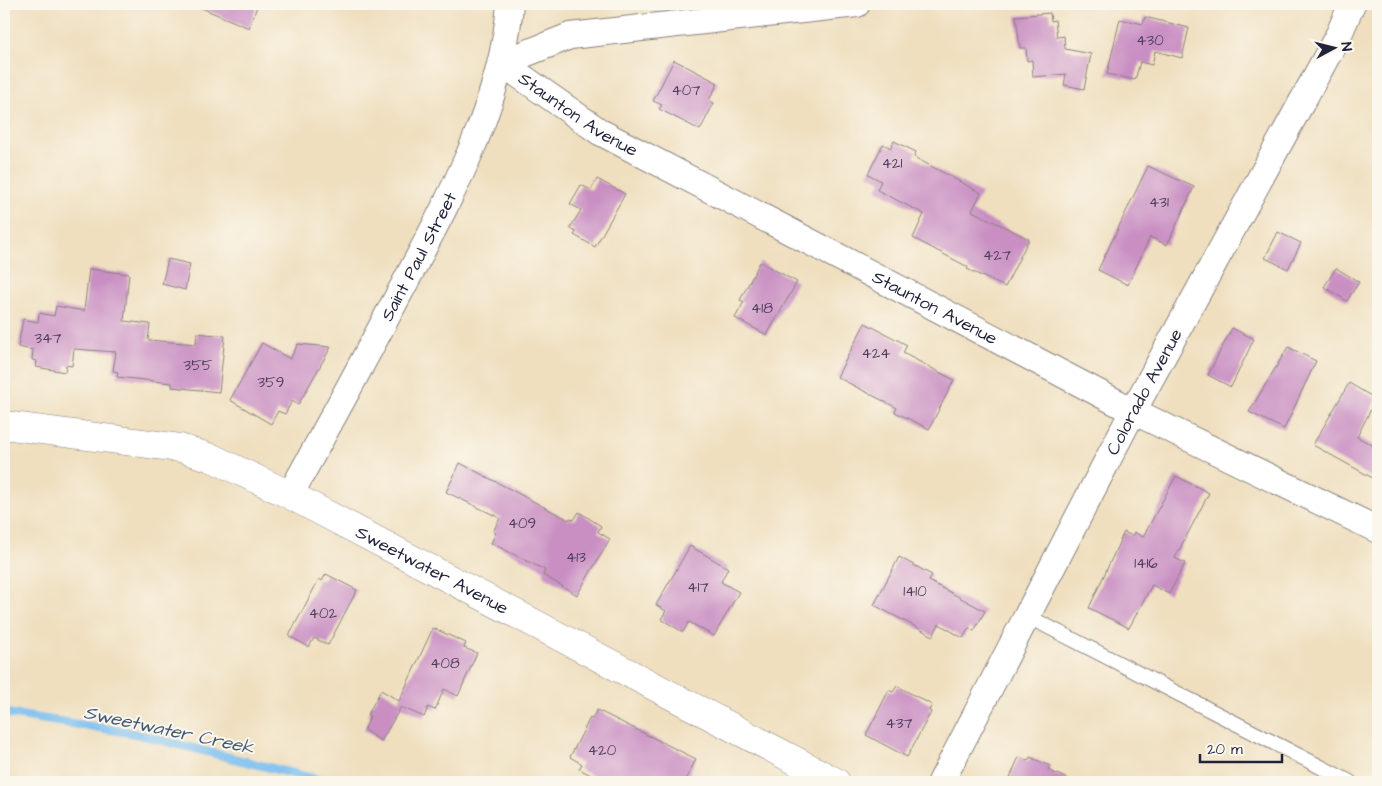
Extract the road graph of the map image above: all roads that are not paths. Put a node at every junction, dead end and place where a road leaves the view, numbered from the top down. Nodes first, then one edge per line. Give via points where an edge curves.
1 (510, 4) edge
2 (857, 4) edge
3 (1352, 4) edge
4 (502, 62) junction
5 (1133, 411) junction
6 (4, 425) edge
7 (290, 495) junction
8 (1378, 530) edge
9 (1027, 616) junction
10 (836, 782) edge
11 (941, 782) edge
12 (1350, 782) edge

1 - 4 street, Saint Paul Street
2 - 4 street via 570,36
3 - 5 street, Colorado Avenue via 1339,34
4 - 5 street, Staunton Avenue via 600,132
4 - 7 street, Saint Paul Street via 476,138 449,199
5 - 8 street, Staunton Avenue
5 - 9 street, Colorado Avenue
6 - 7 street, Sweetwater Avenue via 180,448 212,458
7 - 10 street, Sweetwater Avenue
9 - 11 street, Colorado Avenue
9 - 12 lane

